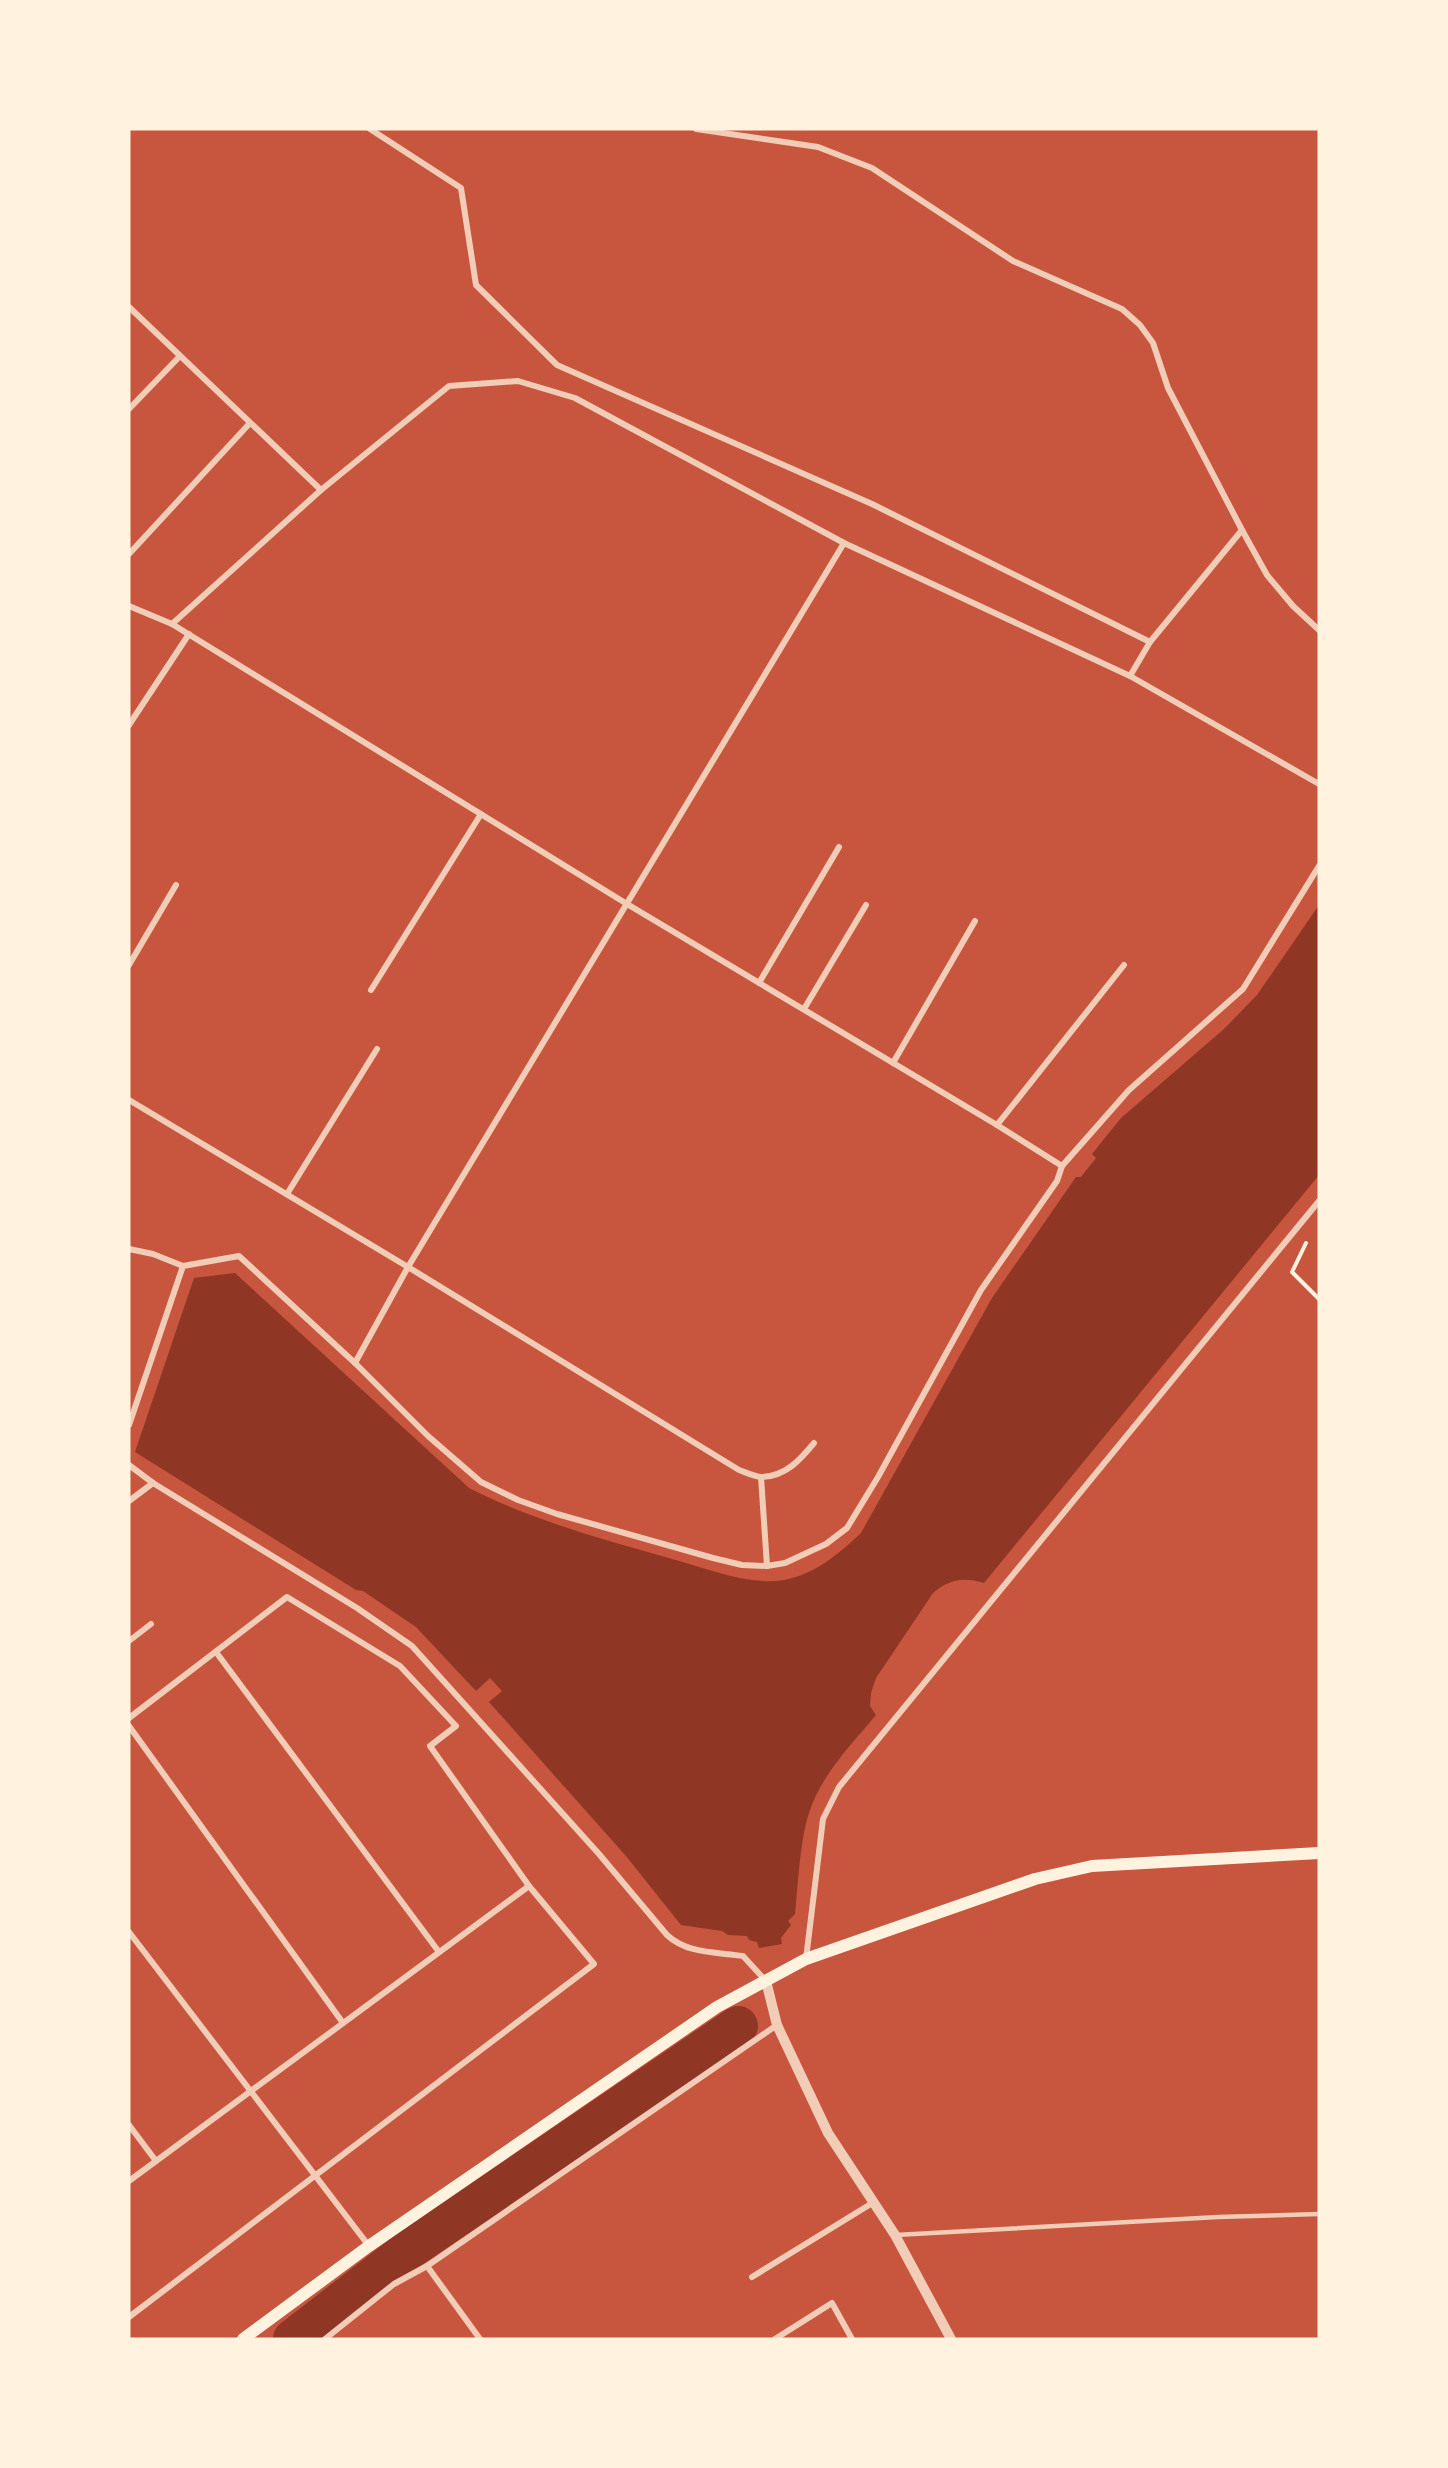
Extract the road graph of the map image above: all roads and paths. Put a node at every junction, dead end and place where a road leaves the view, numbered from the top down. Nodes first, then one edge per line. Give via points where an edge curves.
1 (370, 129) edge
2 (696, 129) edge
3 (129, 307) edge
4 (180, 356) junction
5 (129, 409) edge
6 (250, 423) junction
7 (321, 490) junction
8 (1242, 530) junction
9 (844, 543) junction
10 (129, 554) edge
11 (129, 606) edge
12 (172, 624) junction
13 (1319, 630) edge
14 (189, 634) junction
15 (1150, 642) junction
16 (1130, 676) junction
17 (129, 725) edge
18 (1319, 784) edge
19 (481, 814) junction
20 (839, 847) dead end
21 (1319, 866) edge
22 (176, 885) dead end
23 (627, 904) junction
24 (866, 905) dead end
25 (975, 921) dead end
26 (129, 965) edge
27 (1124, 965) dead end
28 (759, 983) junction
29 (370, 990) dead end
30 (804, 1009) junction
31 (377, 1049) dead end
32 (893, 1063) junction
33 (129, 1100) edge
34 (997, 1125) junction
35 (1062, 1166) junction
36 (287, 1194) junction
37 (1319, 1202) edge
38 (1310, 1233) dead end
39 (129, 1249) edge
40 (183, 1266) junction
41 (408, 1267) junction
42 (1319, 1299) edge
43 (355, 1363) junction
44 (129, 1425) edge
45 (814, 1443) dead end
46 (129, 1465) edge
47 (761, 1477) junction
48 (153, 1483) junction
49 (129, 1501) edge
50 (767, 1566) junction
51 (150, 1624) dead end
52 (129, 1641) edge
53 (216, 1652) junction
54 (129, 1719) edge
55 (129, 1726) edge
56 (1319, 1853) edge
57 (529, 1886) junction
58 (129, 1932) edge
59 (439, 1952) junction
60 (806, 1959) junction
61 (765, 1981) junction
62 (343, 2023) junction
63 (777, 2025) junction
64 (249, 2092) junction
65 (129, 2125) edge
66 (156, 2161) junction
67 (315, 2177) junction
68 (129, 2181) edge
69 (874, 2202) junction
70 (1319, 2214) edge
71 (895, 2235) junction
72 (369, 2246) junction
73 (427, 2266) junction
74 (752, 2277) dead end
75 (129, 2318) edge
76 (243, 2339) edge
77 (325, 2339) edge
78 (480, 2339) edge
79 (775, 2339) edge
80 (852, 2339) edge
81 (951, 2339) edge

1 - 15 street via 460,188 476,285 557,365 872,504
2 - 8 street via 818,147 872,168 1013,261 1122,309 1153,343 1168,388
3 - 4 street
4 - 5 street
4 - 6 street
6 - 7 street
6 - 10 street
7 - 9 street via 449,386 518,381 575,398
7 - 12 street
8 - 13 street via 1267,575
8 - 15 street
9 - 16 street
9 - 23 street
11 - 12 street
12 - 14 street
14 - 17 street
14 - 19 street
15 - 16 street
16 - 18 street
19 - 23 street
19 - 29 street
20 - 28 street
21 - 35 street via 1243,989 1129,1090
22 - 26 street
23 - 28 street
23 - 41 street
24 - 30 street
25 - 32 street
27 - 34 street
28 - 30 street
30 - 32 street
31 - 36 street
32 - 34 street
33 - 36 street
34 - 35 street
35 - 50 street via 1057,1181 981,1290 847,1528 826,1544 784,1563
36 - 41 street
37 - 60 street via 839,1787 823,1819
38 - 42 path via 1292,1272
39 - 40 street
40 - 43 street via 239,1256
40 - 44 street
41 - 43 street
41 - 47 street via 739,1470
43 - 50 street via 481,1482 557,1514 713,1558
45 - 47 street via 798,1464
46 - 48 street
47 - 50 street
48 - 49 street
48 - 61 street via 412,1646 676,1944 743,1956
51 - 52 street
53 - 54 street
53 - 57 street via 287,1597 400,1666 456,1726 430,1746
53 - 59 street
55 - 62 street
56 - 60 main road via 1092,1866 1035,1879
57 - 59 street
57 - 67 street via 594,1964
58 - 64 street
59 - 62 street
60 - 61 main road
61 - 63 street
61 - 72 main road via 717,2007
62 - 64 street
63 - 69 street via 828,2133
63 - 73 street
64 - 66 street
64 - 67 street
65 - 66 street
66 - 68 street
67 - 72 street
67 - 75 street
69 - 71 street
69 - 74 street
70 - 71 lane
71 - 81 street
72 - 76 main road
73 - 77 street via 394,2284
73 - 78 street
79 - 80 street via 832,2303

